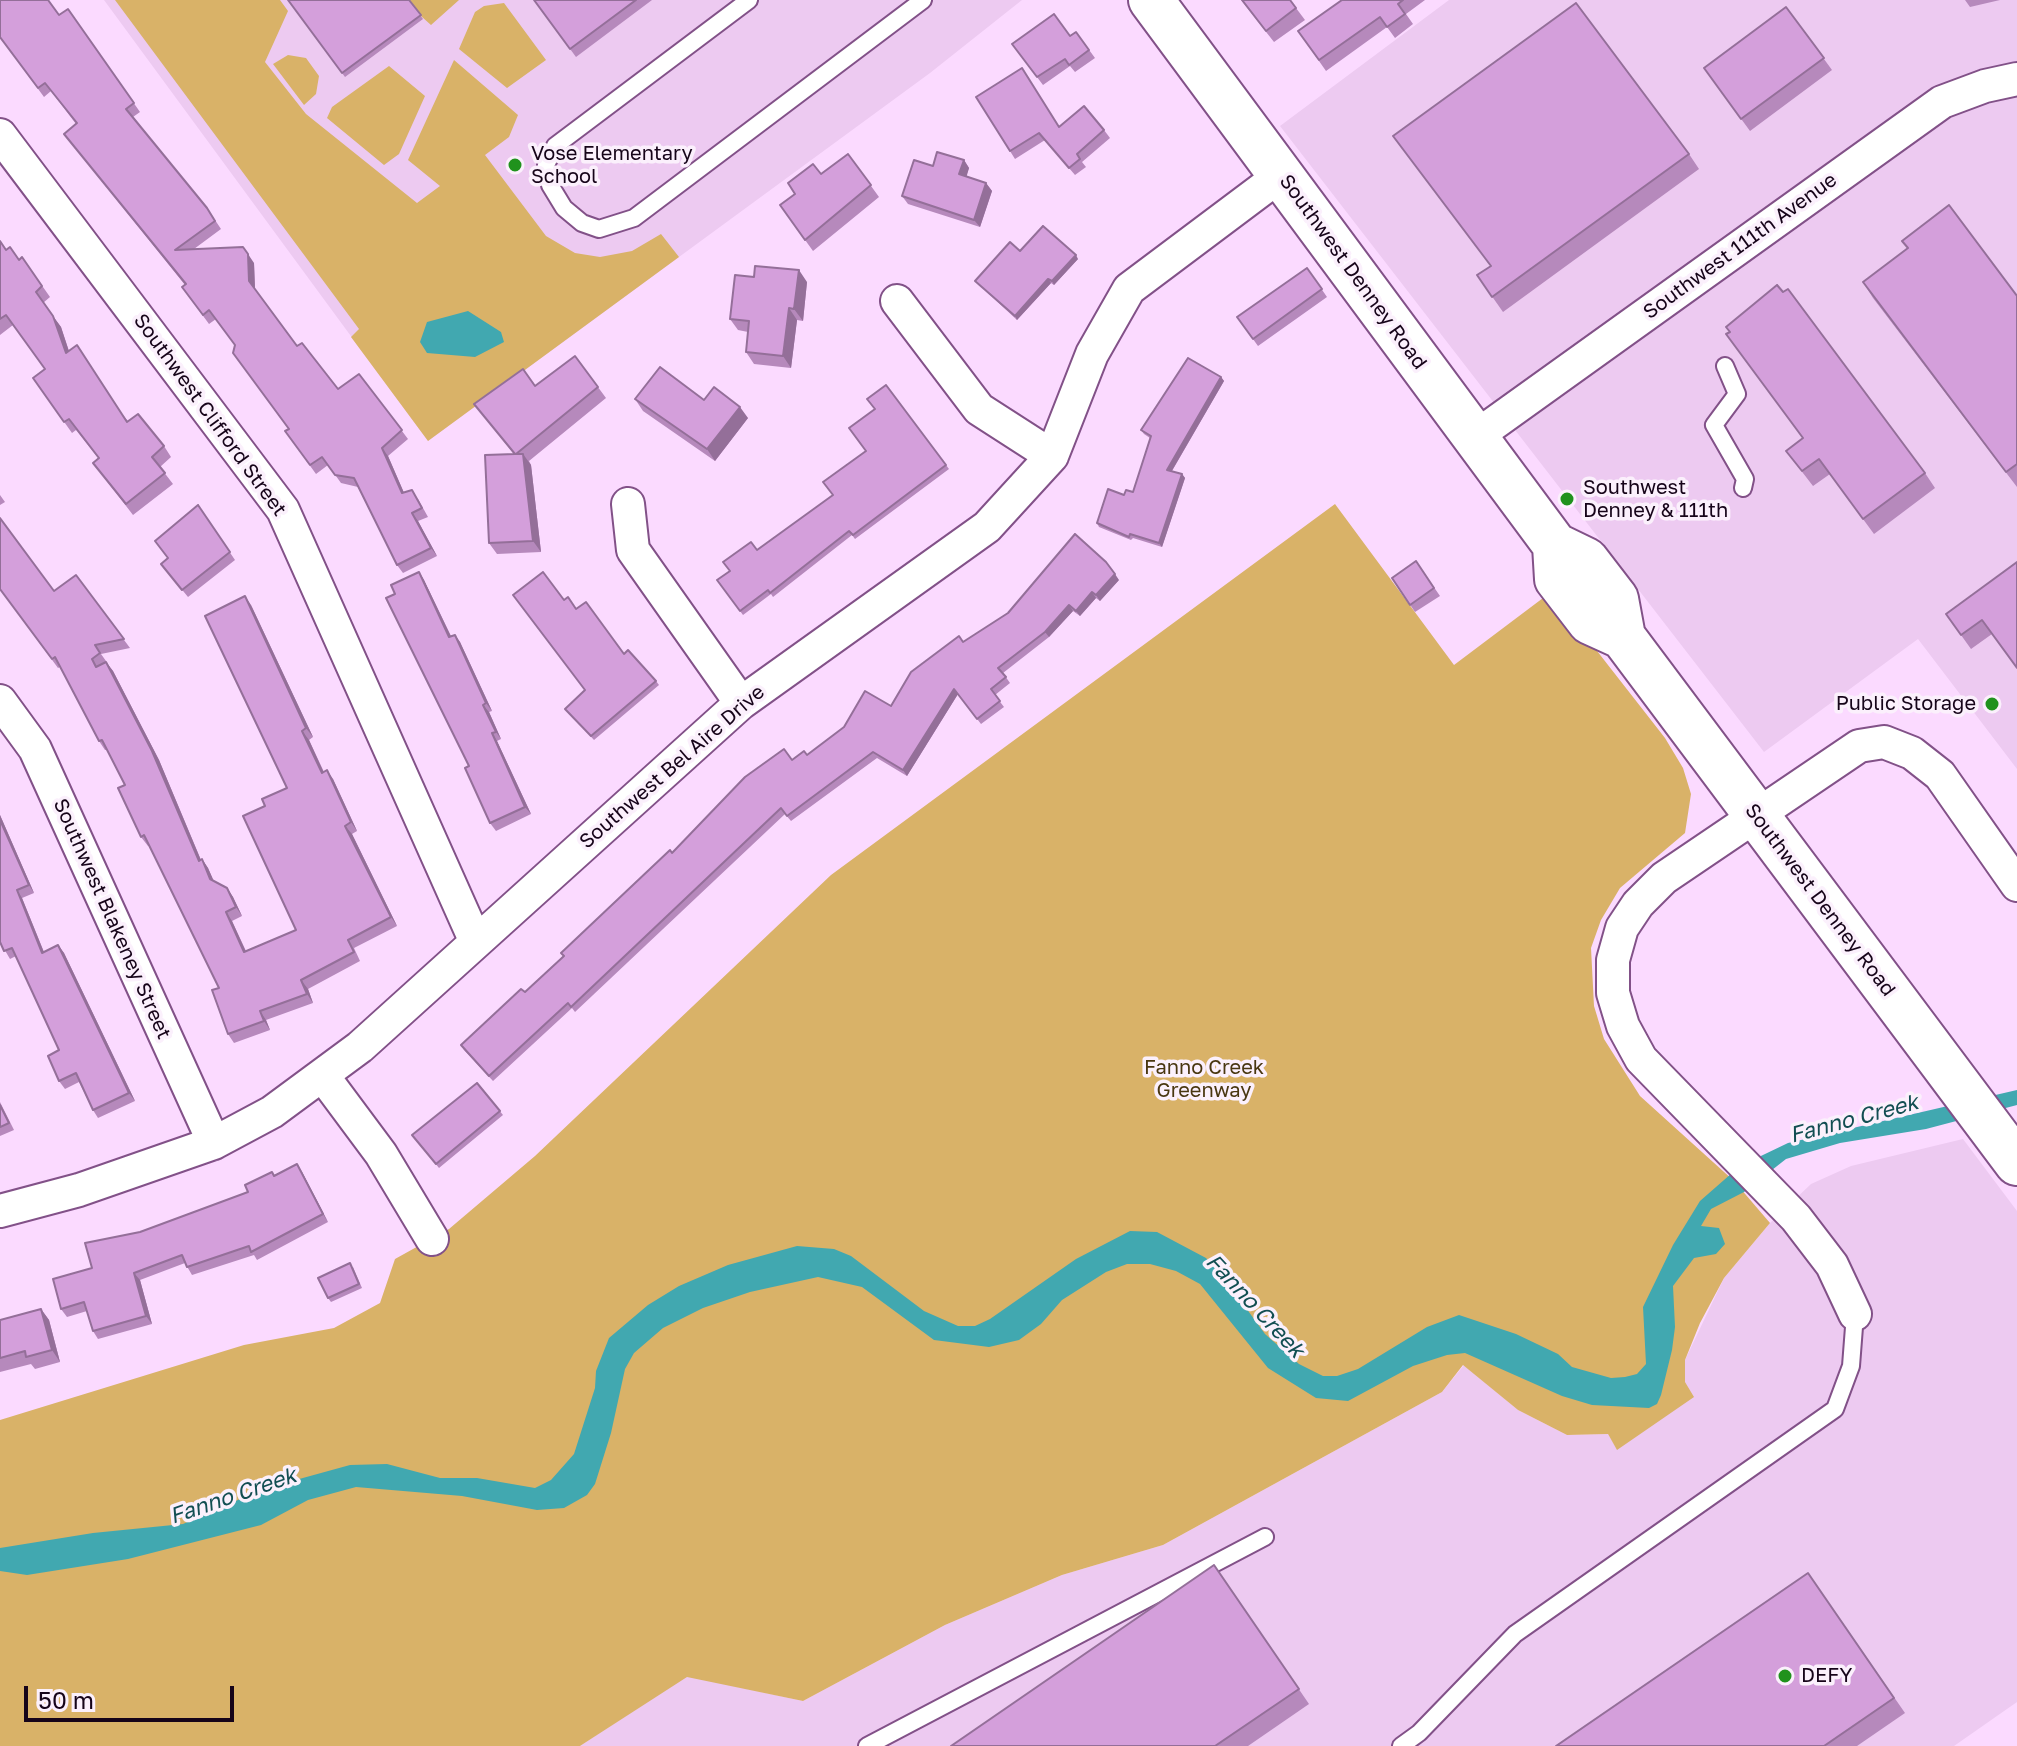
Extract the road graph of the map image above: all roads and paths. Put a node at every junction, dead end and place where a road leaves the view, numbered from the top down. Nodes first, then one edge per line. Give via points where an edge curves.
1 (749, 0) edge
2 (923, 0) edge
3 (1151, 0) edge
4 (2017, 79) edge
5 (0, 135) edge
6 (1281, 175) junction
7 (897, 301) dead end
8 (1725, 366) dead end
9 (1475, 437) junction
10 (1052, 456) junction
11 (1743, 488) dead end
12 (628, 504) dead end
13 (0, 701) edge
14 (741, 703) junction
15 (1756, 815) junction
16 (2017, 885) edge
17 (475, 940) junction
18 (323, 1076) junction
19 (214, 1143) junction
20 (2017, 1163) edge
21 (0, 1211) edge
22 (432, 1239) dead end
23 (1855, 1314) joint
24 (1265, 1537) dead end
25 (867, 1746) edge
26 (1401, 1746) edge

1 - 2 lane via 555,146 546,165 550,185 564,208 582,223 599,229 634,218
3 - 6 street, Southwest Denney Road
4 - 9 street, Southwest 111th Avenue via 1942,102
5 - 17 street, Southwest Clifford Street via 283,510
6 - 9 street, Southwest Denney Road
6 - 10 street, Southwest Bel Aire Drive via 1129,289 1092,354
7 - 10 street via 979,409
8 - 11 lane via 1737,394 1714,425 1745,479
9 - 15 street, Southwest Denney Road via 1555,545 1557,579 1590,622 1623,637
10 - 14 street, Southwest Bel Aire Drive via 987,527
12 - 14 street via 633,550
13 - 19 street, Southwest Blakeney Street via 35,749
14 - 17 street, Southwest Bel Aire Drive
15 - 16 street via 1859,746 1884,742 1912,753 1940,775
15 - 20 street, Southwest Denney Road
15 - 23 street via 1647,895 1622,928 1613,960 1613,993 1641,1059 1796,1218 1832,1265
17 - 18 street, Southwest Bel Aire Drive
18 - 19 street, Southwest Bel Aire Drive
18 - 22 street via 381,1154
19 - 21 street, Southwest Bel Aire Drive
23 - 26 lane via 1851,1366 1835,1409 1515,1634
24 - 25 lane

